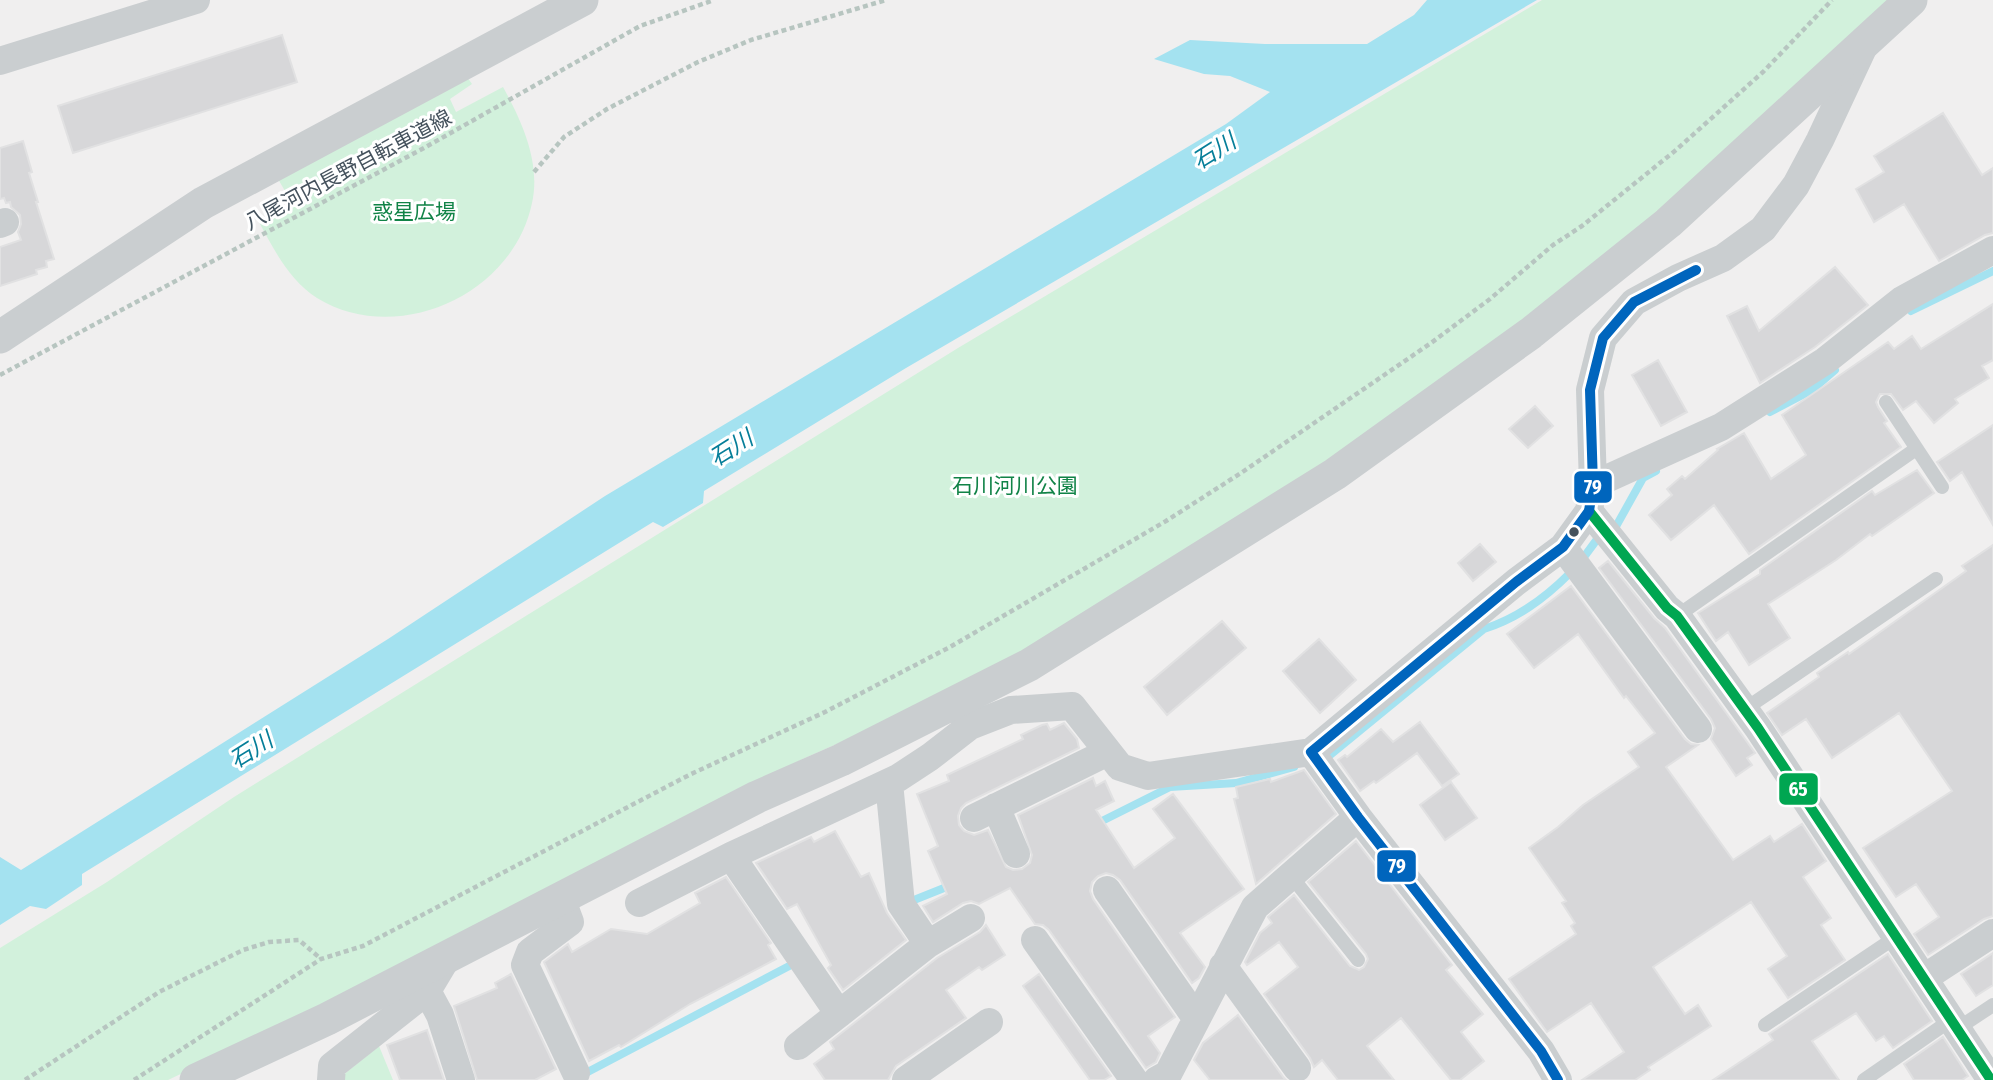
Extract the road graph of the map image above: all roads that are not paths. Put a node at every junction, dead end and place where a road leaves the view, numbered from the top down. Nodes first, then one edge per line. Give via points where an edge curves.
1 (196, 0) edge
2 (582, 0) edge
3 (1911, 0) edge
4 (1866, 42) junction
5 (0, 61) edge
6 (1993, 250) edge
7 (0, 337) edge
8 (1886, 402) dead end
9 (1916, 449) junction
10 (1942, 486) dead end
11 (1591, 498) junction
12 (1563, 547) junction
13 (1936, 579) dead end
14 (1677, 616) junction
15 (1745, 709) junction
16 (962, 715) junction
17 (1698, 729) dead end
18 (1108, 752) junction
19 (1311, 752) junction
20 (889, 783) junction
21 (1358, 817) junction
22 (1016, 854) dead end
23 (731, 856) junction
24 (1290, 876) junction
25 (1107, 890) dead end
26 (561, 898) junction
27 (639, 903) dead end
28 (971, 918) dead end
29 (1993, 933) edge
30 (1896, 937) junction
31 (1035, 940) dead end
32 (928, 944) junction
33 (448, 956) junction
34 (1358, 960) dead end
35 (1223, 966) junction
36 (1924, 978) junction
37 (427, 991) junction
38 (1993, 1005) edge
39 (839, 1014) junction
40 (1196, 1018) junction
41 (989, 1022) dead end
42 (1954, 1024) junction
43 (1765, 1025) dead end
44 (798, 1046) dead end
45 (1297, 1068) dead end
46 (576, 1073) dead end
47 (1168, 1078) edge
48 (196, 1080) edge
49 (331, 1080) edge
50 (461, 1080) edge
51 (906, 1080) edge
52 (1134, 1080) edge
53 (1559, 1080) edge
54 (1864, 1080) edge
55 (1991, 1080) edge

1 - 5 street
2 - 7 street via 203,204
3 - 4 street
4 - 11 street via 1796,186 1763,229 1723,258 1633,302 1604,338 1590,390
4 - 16 street via 1668,223 1531,333 1335,474 1029,665
6 - 11 street via 1902,300 1825,361 1721,427
8 - 9 lane
9 - 10 lane
9 - 14 lane
11 - 12 street
11 - 14 street
12 - 17 street
12 - 19 street
13 - 15 lane
14 - 15 street
15 - 30 street
16 - 18 street via 1072,706
16 - 20 street via 930,757
16 - 26 street via 757,797
18 - 19 street via 1120,767 1148,776
18 - 22 street via 985,812
19 - 21 street
20 - 23 street
20 - 32 street via 901,904
21 - 24 street
21 - 53 street
23 - 27 street
23 - 39 street
24 - 34 lane
24 - 35 street via 1255,907
25 - 40 street
26 - 33 street
26 - 46 street via 570,922 530,952 525,965
28 - 32 street
29 - 36 street
30 - 36 street
30 - 43 lane
31 - 52 street
32 - 39 street
33 - 37 street
33 - 48 street
35 - 40 street
35 - 45 street
36 - 42 street
37 - 49 street via 332,1066
37 - 50 street via 440,1015
38 - 42 lane
39 - 44 street
40 - 47 street
41 - 51 street
42 - 54 lane
42 - 55 street

